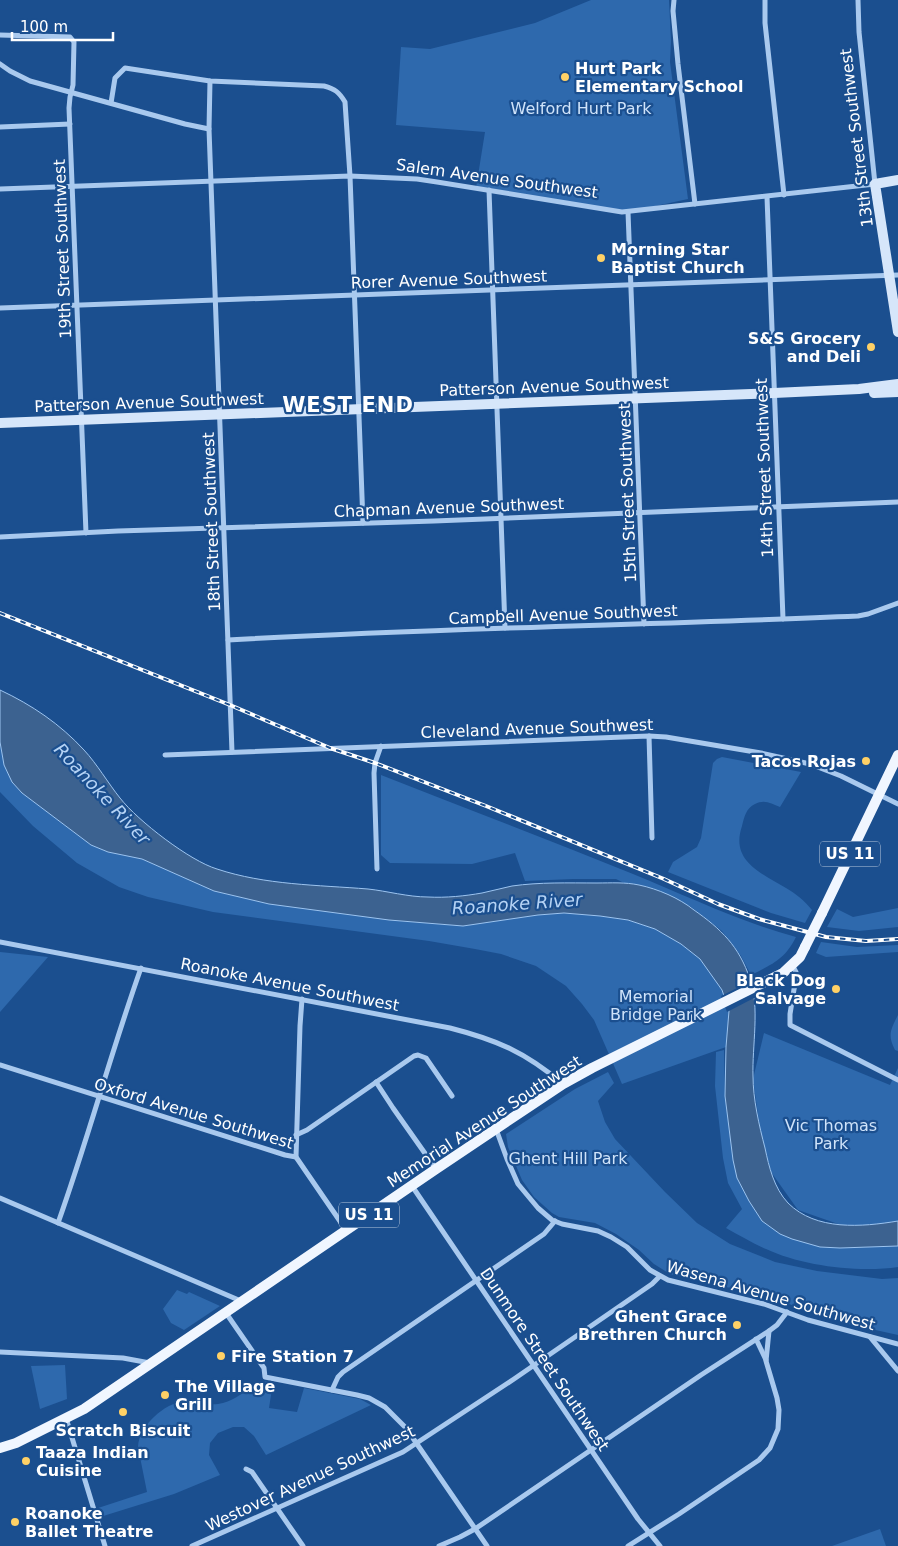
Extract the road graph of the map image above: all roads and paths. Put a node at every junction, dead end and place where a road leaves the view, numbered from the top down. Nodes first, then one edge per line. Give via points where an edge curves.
1 (674, 0) edge
2 (765, 0) edge
3 (858, 0) edge
4 (0, 35) edge
5 (0, 64) edge
6 (210, 81) junction
7 (71, 92) junction
8 (111, 104) junction
9 (70, 124) junction
10 (0, 127) edge
11 (209, 128) junction
12 (350, 176) junction
13 (898, 180) edge
14 (211, 181) junction
15 (875, 184) junction
16 (72, 186) junction
17 (0, 189) edge
18 (489, 190) junction
19 (784, 195) junction
20 (767, 197) junction
21 (695, 204) junction
22 (628, 212) junction
23 (894, 275) edge
24 (770, 279) junction
25 (631, 284) junction
26 (492, 290) junction
27 (354, 295) junction
28 (215, 300) junction
29 (77, 306) junction
30 (0, 308) edge
31 (898, 332) edge
32 (898, 384) edge
33 (852, 389) junction
34 (898, 392) edge
35 (774, 393) junction
36 (636, 398) junction
37 (496, 403) junction
38 (358, 409) junction
39 (219, 414) junction
40 (81, 419) junction
41 (0, 423) edge
42 (898, 502) edge
43 (778, 508) junction
44 (640, 513) junction
45 (501, 518) junction
46 (363, 523) junction
47 (223, 528) junction
48 (86, 533) junction
49 (0, 537) edge
50 (898, 603) edge
51 (783, 619) junction
52 (644, 624) junction
53 (505, 628) junction
54 (228, 640) junction
55 (649, 736) junction
56 (381, 746) junction
57 (232, 752) junction
58 (165, 755) dead end
59 (898, 756) edge
60 (878, 794) junction
61 (898, 804) edge
62 (652, 838) dead end
63 (377, 869) dead end
64 (0, 942) edge
65 (792, 965) junction
66 (141, 968) junction
67 (302, 999) junction
68 (0, 1065) edge
69 (898, 1080) edge
70 (376, 1082) junction
71 (563, 1084) junction
72 (99, 1096) junction
73 (452, 1096) dead end
74 (496, 1129) junction
75 (296, 1135) junction
76 (296, 1157) junction
77 (436, 1170) junction
78 (412, 1186) junction
79 (0, 1198) edge
80 (554, 1221) junction
81 (58, 1224) junction
82 (346, 1230) junction
83 (659, 1277) junction
84 (476, 1281) junction
85 (241, 1302) junction
86 (787, 1312) junction
87 (226, 1313) junction
88 (769, 1331) junction
89 (870, 1337) junction
90 (756, 1339) junction
91 (898, 1344) edge
92 (0, 1352) edge
93 (766, 1361) junction
94 (153, 1363) junction
95 (534, 1365) junction
96 (898, 1371) edge
97 (332, 1390) junction
98 (66, 1418) junction
99 (418, 1444) junction
100 (0, 1448) edge
101 (592, 1449) junction
102 (246, 1469) dead end
103 (277, 1508) junction
104 (475, 1529) junction
105 (648, 1532) junction
106 (105, 1546) edge
107 (192, 1546) edge
108 (303, 1546) edge
109 (439, 1546) edge
110 (487, 1546) edge
111 (628, 1546) edge
112 (660, 1546) edge

1 - 21 street via 678,64
2 - 19 street
3 - 15 street, 13th Street Southwest
4 - 7 street, 19th Street Southwest via 70,37 74,42 74,85
5 - 7 street via 30,81
6 - 8 street via 126,68 115,78
6 - 11 street, 18th Street Southwest
6 - 12 street via 324,86 340,93 344,102
7 - 8 street
7 - 9 street, 19th Street Southwest
8 - 11 street
9 - 10 street
9 - 16 street, 19th Street Southwest
11 - 14 street, 18th Street Southwest
12 - 14 street, Salem Avenue Southwest
12 - 18 street, Salem Avenue Southwest via 417,179
12 - 27 street
13 - 15 main road, Salem Avenue Southwest
14 - 16 street, Salem Avenue Southwest
14 - 28 street, 18th Street Southwest
15 - 19 street, Salem Avenue Southwest
15 - 23 main road, 13th Street Southwest
16 - 17 street, Salem Avenue Southwest
16 - 29 street, 19th Street Southwest
18 - 22 street, Salem Avenue Southwest
18 - 26 street
19 - 20 street, Salem Avenue Southwest
20 - 21 street, Salem Avenue Southwest
20 - 24 street, 14th Street Southwest
21 - 22 street, Salem Avenue Southwest
22 - 25 street, 15th Street Southwest
23 - 24 street, Rorer Avenue Southwest
23 - 31 main road, 13th Street Southwest
24 - 25 street, Rorer Avenue Southwest
24 - 35 street, 14th Street Southwest
25 - 26 street, Rorer Avenue Southwest
25 - 36 street, 15th Street Southwest
26 - 27 street, Rorer Avenue Southwest
26 - 37 street
27 - 28 street, Rorer Avenue Southwest
27 - 38 street
28 - 29 street, Rorer Avenue Southwest
28 - 39 street, 18th Street Southwest
29 - 30 street, Rorer Avenue Southwest
29 - 40 street, 19th Street Southwest
32 - 33 main road, Patterson Avenue Southwest
33 - 34 main road via 865,394
33 - 35 main road, Patterson Avenue Southwest
35 - 36 main road, Patterson Avenue Southwest
35 - 43 street, 14th Street Southwest
36 - 37 main road, Patterson Avenue Southwest
36 - 44 street, 15th Street Southwest
37 - 38 main road, Patterson Avenue Southwest
37 - 45 street
38 - 39 main road, Patterson Avenue Southwest
38 - 46 street
39 - 40 main road, Patterson Avenue Southwest
39 - 47 street, 18th Street Southwest
40 - 41 main road, Patterson Avenue Southwest
40 - 48 street, 19th Street Southwest
42 - 43 street, Chapman Avenue Southwest
43 - 44 street, Chapman Avenue Southwest
43 - 51 street, 14th Street Southwest
44 - 45 street, Chapman Avenue Southwest
44 - 52 street, 15th Street Southwest
45 - 46 street, Chapman Avenue Southwest
45 - 53 street
46 - 47 street, Chapman Avenue Southwest
47 - 48 street, Chapman Avenue Southwest
47 - 54 street, 18th Street Southwest
48 - 49 street, Chapman Avenue Southwest
50 - 51 street, Campbell Avenue Southwest via 858,616
51 - 52 street, Campbell Avenue Southwest
52 - 53 street, Campbell Avenue Southwest
53 - 54 street, Campbell Avenue Southwest
54 - 57 street, 18th Street Southwest
55 - 56 street, Cleveland Avenue Southwest
55 - 60 street, Cleveland Avenue Southwest via 810,764
55 - 62 street
56 - 57 street, Cleveland Avenue Southwest
56 - 63 street via 374,773
57 - 58 street, Cleveland Avenue Southwest
59 - 60 main road, US 11
60 - 61 street, Cleveland Avenue Southwest
60 - 65 main road, US 11, bridge via 800,957
64 - 66 street, Roanoke Avenue Southwest
65 - 69 street via 796,977 790,1025
65 - 71 main road, Memorial Avenue Southwest / US 11 via 774,978
66 - 67 street, Roanoke Avenue Southwest
66 - 72 street
67 - 71 street, Roanoke Avenue Southwest via 450,1028 488,1039 521,1053
67 - 75 street
68 - 72 street, Oxford Avenue Southwest
70 - 73 street via 418,1055 426,1058
70 - 75 street
70 - 77 street
71 - 74 main road, Memorial Avenue Southwest / US 11
72 - 76 street, Oxford Avenue Southwest
72 - 81 street
74 - 77 main road, Memorial Avenue Southwest / US 11
74 - 80 street, Wasena Avenue Southwest via 518,1184
75 - 76 street
76 - 82 street, Oxford Avenue Southwest
77 - 78 main road, Memorial Avenue Southwest / US 11
78 - 82 main road, Memorial Avenue Southwest / US 11
78 - 84 street, Dunmore Street Southwest
79 - 81 street
80 - 83 street, Wasena Avenue Southwest via 611,1237
80 - 84 street via 544,1234
81 - 85 street
82 - 85 main road, Memorial Avenue Southwest / US 11
83 - 86 street, Wasena Avenue Southwest
83 - 95 street, Westover Avenue Southwest
84 - 95 street, Dunmore Street Southwest
84 - 97 street via 343,1372
85 - 87 main road, Memorial Avenue Southwest / US 11
86 - 88 street
86 - 89 street, Wasena Avenue Southwest
87 - 94 main road, Memorial Avenue Southwest / US 11
87 - 97 street via 264,1368 265,1377
88 - 90 street
88 - 93 street
89 - 91 street, Wasena Avenue Southwest
89 - 96 street
90 - 93 street
90 - 101 street
92 - 94 street via 124,1358
93 - 105 street via 779,1410 778,1429 770,1448 759,1460
94 - 98 main road, Memorial Avenue Southwest / US 11
95 - 99 street, Westover Avenue Southwest
95 - 101 street, Dunmore Street Southwest
97 - 99 street via 380,1404 397,1418
98 - 100 main road, Memorial Avenue Southwest / US 11
98 - 106 street
99 - 103 street, Westover Avenue Southwest
99 - 104 street
101 - 104 street
101 - 105 street, Dunmore Street Southwest
102 - 103 street via 252,1472
103 - 107 street, Westover Avenue Southwest
103 - 108 street
104 - 109 street
104 - 110 street
105 - 111 street
105 - 112 street, Dunmore Street Southwest

